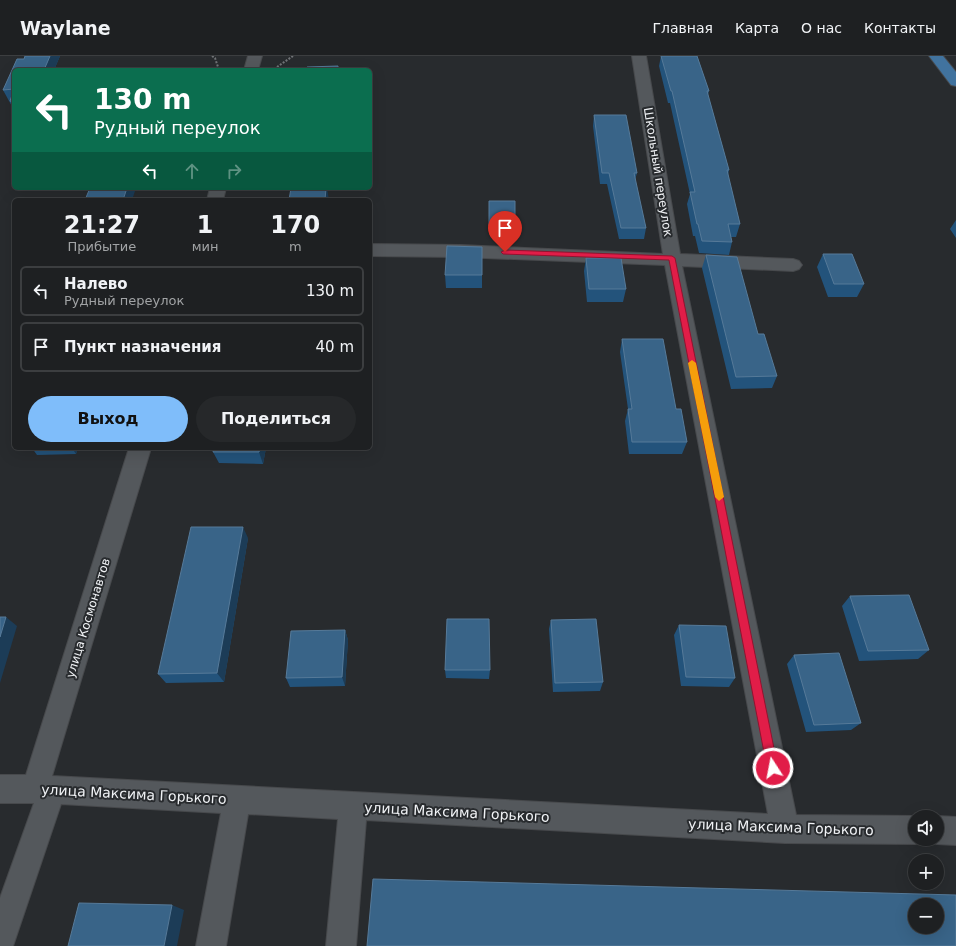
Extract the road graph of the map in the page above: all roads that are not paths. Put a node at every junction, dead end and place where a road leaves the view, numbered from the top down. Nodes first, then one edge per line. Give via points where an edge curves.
1 (254, 56) edge
2 (639, 56) edge
3 (936, 56) edge
4 (251, 68) edge
5 (956, 82) edge
6 (372, 250) edge
7 (672, 258) junction
8 (792, 265) dead end
9 (139, 450) edge
10 (0, 789) edge
11 (44, 790) junction
12 (237, 800) junction
13 (353, 806) junction
14 (785, 829) junction
15 (908, 830) edge
16 (944, 830) edge
17 (956, 831) edge
18 (0, 940) edge
19 (211, 946) edge
20 (341, 946) edge

1 - 4 street
2 - 7 street, Школьный переулок
3 - 5 main road
6 - 7 street
7 - 8 street
7 - 14 street, Школьный переулок
9 - 11 street, улица Космонавтов
10 - 11 street, улица Максима Горького
11 - 12 street, улица Максима Горького
11 - 18 street, улица Космонавтов
12 - 13 street, улица Максима Горького
12 - 19 street
13 - 14 street, улица Максима Горького
13 - 20 street
14 - 15 street, улица Максима Горького
16 - 17 street

